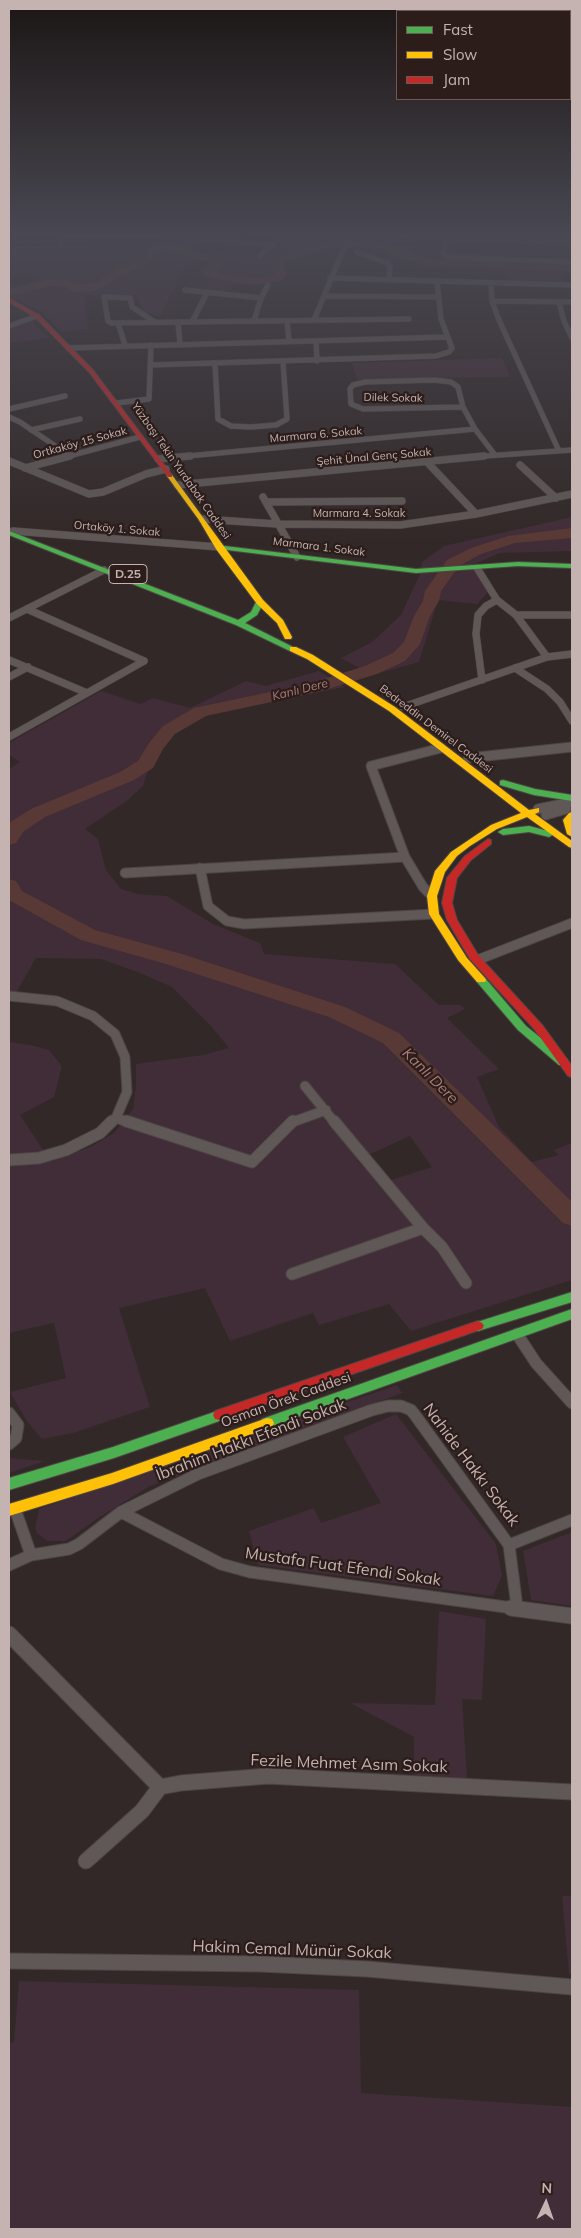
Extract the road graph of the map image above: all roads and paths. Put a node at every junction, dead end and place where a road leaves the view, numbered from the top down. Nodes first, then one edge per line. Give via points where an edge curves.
1 (58, 337) edge
2 (123, 337) edge
3 (179, 337) edge
4 (289, 337) edge
5 (433, 337) edge
6 (448, 337) edge
7 (507, 337) edge
8 (289, 341) junction
9 (316, 341) junction
10 (180, 344) junction
11 (125, 345) junction
12 (151, 345) junction
13 (68, 348) junction
14 (283, 362) junction
15 (317, 362) junction
16 (215, 364) junction
17 (150, 365) junction
18 (65, 396) dead end
19 (117, 403) junction
20 (464, 407) junction
21 (9, 408) edge
22 (9, 417) edge
23 (80, 419) dead end
24 (474, 429) junction
25 (31, 430) junction
26 (140, 437) junction
27 (572, 450) edge
28 (559, 451) junction
29 (495, 455) junction
30 (70, 456) junction
31 (9, 462) edge
32 (427, 462) junction
33 (162, 464) junction
34 (520, 465) dead end
35 (25, 468) junction
36 (177, 485) junction
37 (572, 494) edge
38 (556, 498) junction
39 (402, 501) dead end
40 (476, 514) junction
41 (202, 519) junction
42 (278, 524) junction
43 (10, 531) edge
44 (219, 547) junction
45 (297, 557) junction
46 (572, 566) edge
47 (477, 568) junction
48 (104, 570) junction
49 (497, 600) junction
50 (260, 602) junction
51 (27, 609) junction
52 (516, 614) junction
53 (572, 615) edge
54 (9, 618) edge
55 (243, 620) junction
56 (288, 636) junction
57 (572, 654) edge
58 (315, 655) junction
59 (547, 656) junction
60 (9, 660) edge
61 (28, 667) junction
62 (515, 668) junction
63 (9, 677) edge
64 (482, 680) junction
65 (364, 686) junction
66 (87, 693) junction
67 (403, 707) junction
68 (572, 721) edge
69 (9, 737) edge
70 (572, 747) edge
71 (441, 748) junction
72 (468, 758) junction
73 (501, 788) junction
74 (572, 798) edge
75 (572, 802) edge
76 (572, 808) edge
77 (537, 814) junction
78 (572, 815) edge
79 (498, 830) junction
80 (570, 838) edge
81 (405, 857) junction
82 (200, 868) junction
83 (125, 873) dead end
84 (432, 896) junction
85 (434, 914) junction
86 (572, 923) edge
87 (477, 960) junction
88 (9, 996) edge
89 (563, 1062) junction
90 (572, 1073) edge
91 (305, 1086) dead end
92 (326, 1110) junction
93 (116, 1118) junction
94 (9, 1160) edge
95 (423, 1228) junction
96 (292, 1274) dead end
97 (466, 1283) dead end
98 (572, 1297) edge
99 (572, 1314) edge
100 (517, 1334) junction
101 (572, 1403) edge
102 (372, 1410) joint
103 (9, 1413) edge
104 (9, 1444) edge
105 (9, 1484) edge
106 (12, 1510) edge
107 (121, 1512) junction
108 (572, 1520) edge
109 (509, 1544) junction
110 (31, 1555) junction
111 (9, 1565) edge
112 (517, 1607) junction
113 (572, 1616) edge
114 (9, 1634) edge
115 (160, 1787) junction
116 (572, 1792) edge
117 (86, 1861) dead end
118 (9, 1961) edge
119 (572, 1987) edge

1 - 13 main road, Yüzbaşı Tekin Yurdabak Caddesi
2 - 11 street
3 - 10 street
4 - 8 street
5 - 9 street
6 - 15 street via 452,348 445,354 427,358
7 - 28 street
8 - 9 street
8 - 10 street
9 - 15 street
10 - 12 street
11 - 12 street
11 - 13 street
12 - 17 street
13 - 19 main road, Yüzbaşı Tekin Yurdabak Caddesi
14 - 15 street
14 - 16 street
14 - 16 street via 288,417 280,424 259,427 231,426 218,419
16 - 17 street
17 - 19 street via 149,399
18 - 21 street
19 - 26 main road, Yüzbaşı Tekin Yurdabak Caddesi
20 - 20 street, Dilek Sokak via 458,386 451,382 362,382 350,387 351,402 357,408
20 - 24 street
22 - 25 street
23 - 25 street
24 - 29 street
24 - 33 street, Marmara 6. Sokak
25 - 30 street
26 - 30 street, Ortkaköy 15 Sokak
26 - 33 main road, Yüzbaşı Tekin Yurdabak Caddesi
27 - 28 street, Şehit Ünal Genç Sokak
28 - 29 street, Şehit Ünal Genç Sokak
29 - 32 street, Şehit Ünal Genç Sokak
30 - 35 street, Ortkaköy 15 Sokak
31 - 35 street, Marmara 6. Sokak
32 - 36 street, Şehit Ünal Genç Sokak
32 - 40 street
33 - 35 street, Marmara 6. Sokak via 150,472 93,494
33 - 36 main road, Yüzbaşı Tekin Yurdabak Caddesi
34 - 38 street
36 - 41 main road, Yüzbaşı Tekin Yurdabak Caddesi
37 - 38 street, Marmara 4. Sokak
38 - 40 street, Marmara 4. Sokak
39 - 42 street via 264,500
40 - 42 street, Marmara 4. Sokak via 384,526
41 - 42 street, Marmara 4. Sokak
41 - 44 main road, Yüzbaşı Tekin Yurdabak Caddesi
42 - 45 street
43 - 44 street, Ortaköy 1. Sokak
43 - 48 main road, D.25
43 - 55 main road, D.25
44 - 45 main road, Marmara 1. Sokak
44 - 50 main road, Yüzbaşı Tekin Yurdabak Caddesi
45 - 47 main road, Marmara 1. Sokak via 416,571
46 - 47 main road, Marmara 1. Sokak via 518,564
47 - 49 street
48 - 51 street
48 - 55 main road, D.25
49 - 52 street
49 - 64 street via 478,615 476,634
50 - 55 main road via 256,611
50 - 56 main road, Yüzbaşı Tekin Yurdabak Caddesi via 273,613
51 - 54 street
51 - 66 street via 144,661
52 - 53 street
52 - 59 street
55 - 56 main road, Bedreddin Demirel Caddesi / D.25
55 - 58 main road, Bedreddin Demirel Caddesi / D.25
56 - 58 main road, Bedreddin Demirel Caddesi / D.25
57 - 59 street
58 - 65 main road, Bedreddin Demirel Caddesi / D.25
59 - 62 street
60 - 61 street
61 - 63 street
61 - 66 street
62 - 64 street
62 - 68 street via 547,689
64 - 67 street
65 - 67 main road, Bedreddin Demirel Caddesi / D.25
65 - 71 main road, Bedreddin Demirel Caddesi / D.25
66 - 69 street
67 - 72 main road, Bedreddin Demirel Caddesi / D.25
70 - 72 street
71 - 73 main road, Bedreddin Demirel Caddesi / D.25
71 - 81 street via 372,766
72 - 73 main road, Bedreddin Demirel Caddesi / D.25
73 - 74 main road
73 - 77 main road, Bedreddin Demirel Caddesi / D.25
73 - 79 main road
75 - 77 street
76 - 77 street
77 - 79 main road
77 - 80 main road, D.25
78 - 80 main road via 568,820
79 - 80 main road via 529,829
79 - 84 main road via 467,844 454,854 440,872
79 - 87 main road via 468,858 452,878 449,890 447,904 452,920
81 - 82 street
81 - 84 street
82 - 83 street
82 - 85 street via 208,906 227,921 244,924
84 - 85 main road
85 - 89 main road via 446,937 490,992 522,1028
86 - 87 street
87 - 89 main road via 538,1028
88 - 93 street via 57,1001 93,1016 115,1034 125,1057 128,1092
89 - 90 main road
91 - 92 street
92 - 93 street via 291,1122 252,1162
92 - 95 street
93 - 94 street via 100,1134 66,1150 39,1158
95 - 96 street
95 - 97 street via 442,1247
98 - 105 main road, Osman Örek Caddesi via 504,1317 114,1452
99 - 100 main road, Osman Örek Caddesi
100 - 101 street via 536,1363
100 - 106 main road, Osman Örek Caddesi via 113,1478
102 - 107 street, İbrahim Hakkı Efendi Sokak via 198,1474
102 - 109 street, Nahide Hakkı Sokak via 395,1406 411,1410
103 - 104 street via 18,1425 16,1438
106 - 110 street
107 - 110 street, İbrahim Hakkı Efendi Sokak via 69,1549
107 - 112 street, Mustafa Fuat Efendi Sokak via 221,1564 250,1572
108 - 109 street
109 - 112 street, Nahide Hakkı Sokak
110 - 111 street, İbrahim Hakkı Efendi Sokak
112 - 113 street, Mustafa Fuat Efendi Sokak
114 - 115 street
115 - 116 street, Fezile Mehmet Asım Sokak via 181,1782 268,1776
115 - 117 street via 142,1811
118 - 119 street, Hakim Cemal Münür Sokak via 367,1968

